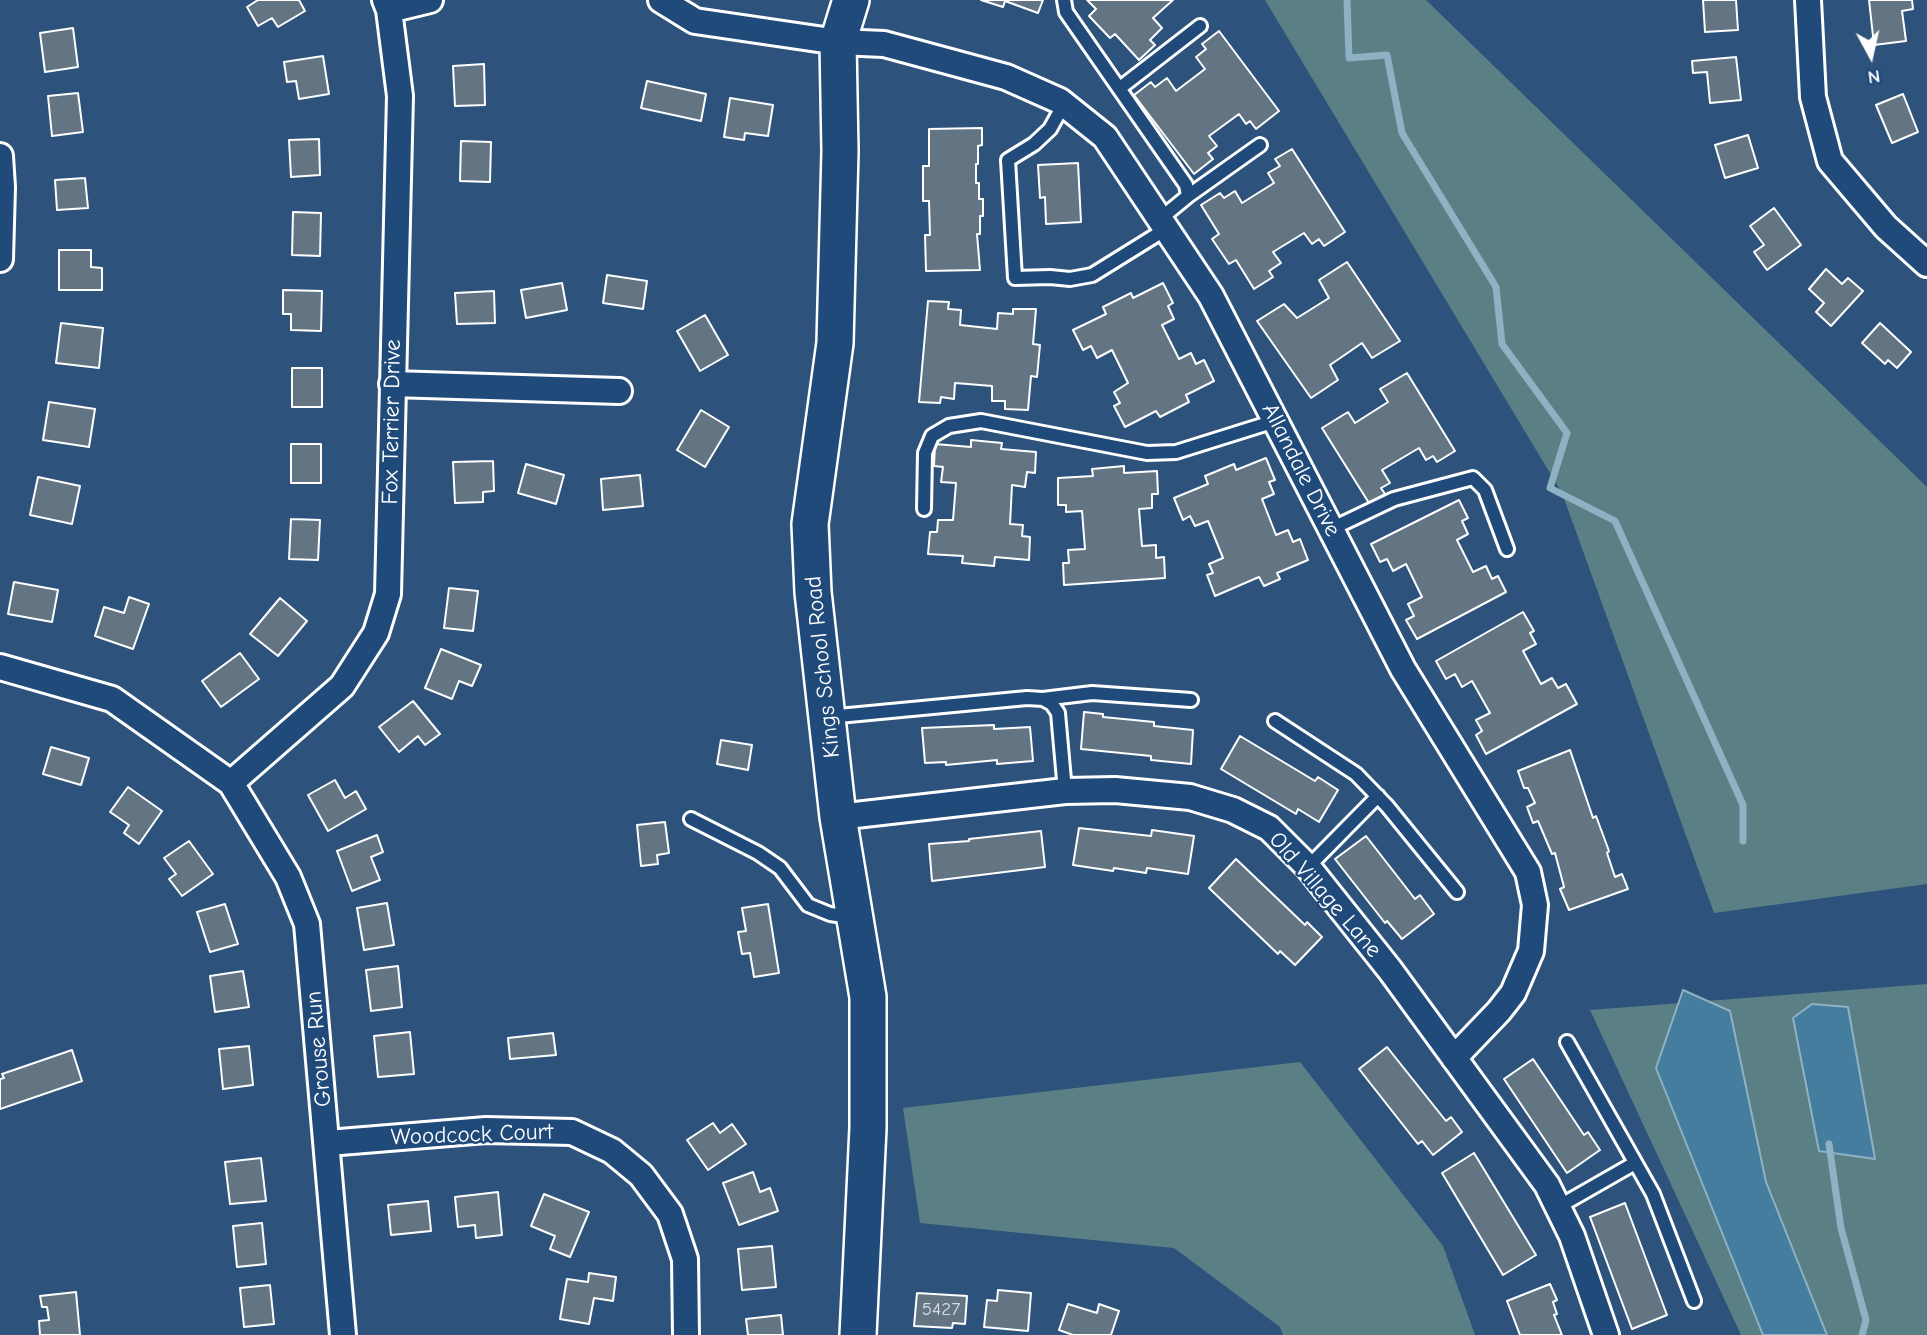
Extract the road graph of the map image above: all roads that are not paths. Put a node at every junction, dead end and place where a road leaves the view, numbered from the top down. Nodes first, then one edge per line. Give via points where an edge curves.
1 (430, 0) edge
2 (661, 0) edge
3 (851, 0) edge
4 (1065, 0) edge
5 (1808, 0) edge
6 (387, 5) edge
7 (1200, 26) dead end
8 (838, 42) junction
9 (1120, 88) junction
10 (1064, 104) junction
11 (1260, 145) dead end
12 (0, 156) edge
13 (1188, 196) junction
14 (1163, 224) junction
15 (0, 259) edge
16 (1927, 264) edge
17 (392, 384) junction
18 (619, 391) dead end
19 (1276, 421) junction
20 (924, 509) dead end
21 (1331, 529) junction
22 (1507, 549) dead end
23 (0, 667) edge
24 (1043, 699) junction
25 (1191, 700) dead end
26 (827, 717) junction
27 (1275, 721) dead end
28 (231, 783) junction
29 (1065, 791) junction
30 (1378, 796) junction
31 (838, 817) junction
32 (691, 819) dead end
33 (1308, 867) junction
34 (1458, 892) dead end
35 (855, 918) junction
36 (1567, 1042) dead end
37 (1454, 1058) junction
38 (328, 1143) junction
39 (1635, 1163) junction
40 (1558, 1208) junction
41 (1694, 1301) dead end
42 (343, 1335) edge
43 (686, 1335) edge
44 (858, 1335) edge
45 (1606, 1335) edge

1 - 6 street
2 - 8 street, Allandale Drive via 695,21
3 - 8 street, Kings School Road
4 - 9 lane via 1066,12
5 - 16 street via 1813,97 1829,161 1886,227
6 - 17 street, Fox Terrier Drive via 400,96
7 - 9 lane
8 - 10 street, Allandale Drive via 884,44 1006,77
8 - 26 street, Kings School Road via 835,343 810,524
9 - 13 lane via 1186,185
10 - 14 street, Allandale Drive via 1105,137
10 - 14 lane via 1034,144 1007,159 1015,278 1092,275
11 - 13 lane
12 - 15 street
13 - 14 lane
14 - 19 street, Allandale Drive via 1211,296
17 - 18 street
17 - 28 street, Fox Terrier Drive via 388,594 376,633 342,686
19 - 20 lane via 1176,452 1147,453 981,421 949,426 932,436 925,453
19 - 21 street, Allandale Drive
21 - 22 lane via 1394,499 1473,478 1485,490
21 - 37 street, Allandale Drive via 1403,669 1528,872 1535,905 1531,951 1514,993
23 - 28 street via 112,699
24 - 25 lane via 1092,693
24 - 26 lane
24 - 29 lane via 1058,713
26 - 31 street, Kings School Road
27 - 30 lane via 1356,774
28 - 38 street, Grouse Run via 288,877 307,924
29 - 31 street, Old Village Lane
29 - 33 street, Old Village Lane via 1190,797 1233,810 1269,828
30 - 33 lane
30 - 34 lane
31 - 35 street, Kings School Road
32 - 35 lane via 780,867 808,905
33 - 37 street, Old Village Lane
35 - 44 street, Kings School Road via 868,996 868,1128
36 - 39 lane
37 - 40 street, Old Village Lane
38 - 42 street, Grouse Run
38 - 43 street, Woodcock Court via 486,1130 572,1132 612,1151 641,1175 670,1214 685,1259
39 - 40 lane
39 - 41 lane via 1653,1194
40 - 45 street, Old Village Lane

